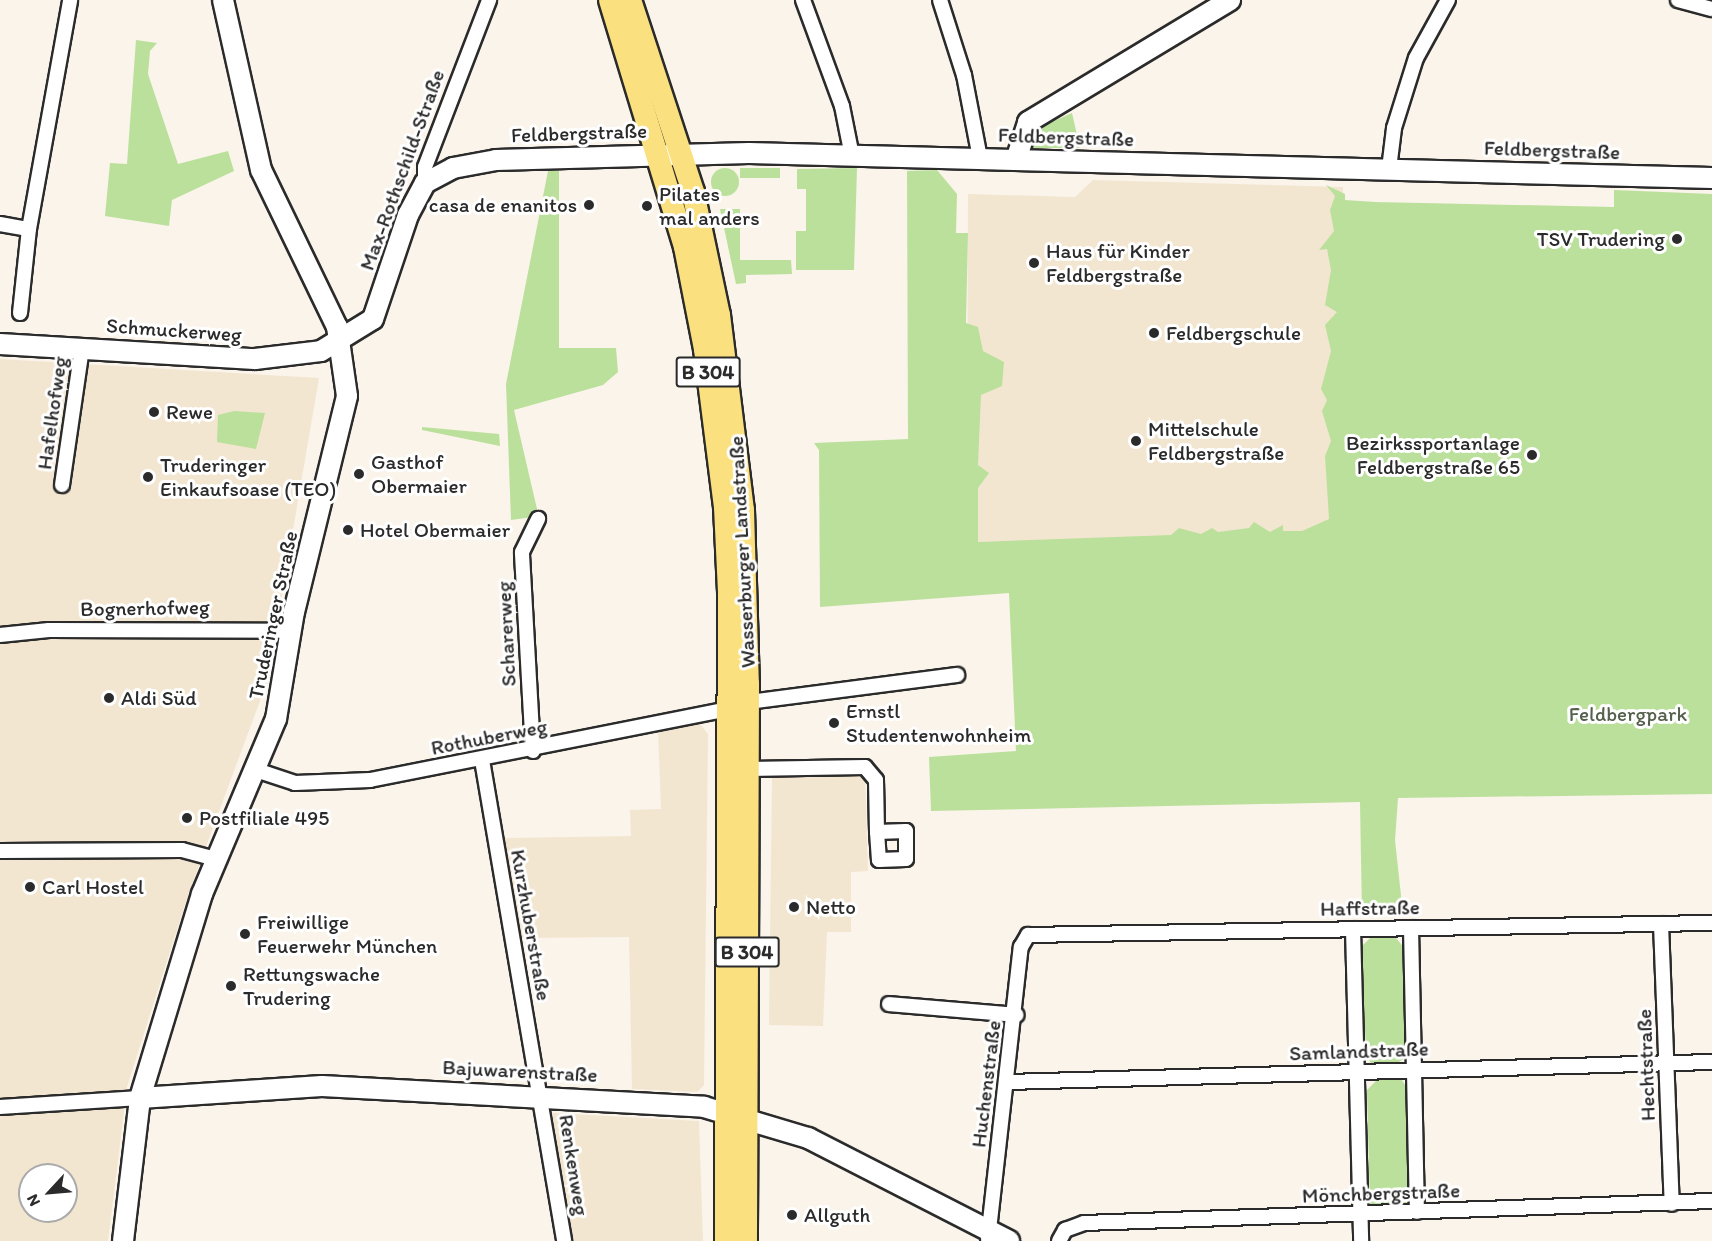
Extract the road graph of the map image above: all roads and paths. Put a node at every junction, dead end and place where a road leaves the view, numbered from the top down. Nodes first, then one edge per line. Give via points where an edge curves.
1 (70, 0) edge
2 (223, 0) edge
3 (489, 0) edge
4 (610, 0) edge
5 (630, 0) edge
6 (803, 0) edge
7 (940, 0) edge
8 (1230, 0) edge
9 (1448, 0) edge
10 (1678, 0) edge
11 (1712, 9) edge
12 (660, 155) junction
13 (683, 155) junction
14 (852, 156) junction
15 (980, 158) junction
16 (1017, 160) junction
17 (1389, 169) junction
18 (1712, 178) edge
19 (424, 183) junction
20 (0, 224) edge
21 (29, 229) junction
22 (20, 313) dead end
23 (342, 341) junction
24 (0, 344) edge
25 (82, 348) junction
26 (62, 485) dead end
27 (537, 519) dead end
28 (291, 631) junction
29 (0, 635) edge
30 (957, 675) dead end
31 (739, 705) junction
32 (533, 751) junction
33 (482, 760) junction
34 (748, 769) junction
35 (256, 770) junction
36 (878, 832) dead end
37 (0, 851) edge
38 (215, 859) junction
39 (1661, 924) junction
40 (1712, 924) edge
41 (1411, 928) junction
42 (1353, 929) junction
43 (1028, 935) joint
44 (889, 1004) dead end
45 (1017, 1015) junction
46 (1712, 1062) edge
47 (1667, 1063) junction
48 (1415, 1071) junction
49 (1359, 1072) junction
50 (1008, 1082) junction
51 (541, 1096) junction
52 (140, 1098) junction
53 (0, 1107) edge
54 (737, 1115) junction
55 (1712, 1201) edge
56 (1672, 1204) junction
57 (1417, 1212) junction
58 (1361, 1214) junction
59 (988, 1236) edge
60 (123, 1241) edge
61 (564, 1241) edge
62 (726, 1241) edge
63 (746, 1241) edge
64 (1009, 1241) edge
65 (1059, 1241) edge
66 (1361, 1241) edge

1 - 21 street
2 - 23 street, Truderinger Straße via 261,171
3 - 19 street, Max-Rothschild-Straße via 425,167
4 - 12 main road, Wasserburger Landstraße / B 304
5 - 13 main road, Wasserburger Landstraße / B 304
6 - 14 street via 842,106
7 - 15 street via 964,75
8 - 16 street via 1028,122 1018,140
9 - 17 street via 1413,68 1394,128
10 - 11 street
12 - 13 street, Feldbergstraße
12 - 19 street, Feldbergstraße via 496,160 453,168
12 - 31 main road, Wasserburger Landstraße / B 304 via 685,247 716,428
13 - 14 street, Feldbergstraße
13 - 31 main road, Wasserburger Landstraße / B 304 via 716,292 735,426 748,593
14 - 15 street, Feldbergstraße
15 - 16 street, Feldbergstraße
16 - 17 street, Feldbergstraße
17 - 18 street, Feldbergstraße
19 - 23 street, Max-Rothschild-Straße via 408,215 373,319
20 - 21 street
21 - 22 street
23 - 25 street, Schmuckerweg via 279,359
23 - 28 street, Truderinger Straße via 345,412
24 - 25 street, Schmuckerweg
25 - 26 street, Hafelhofweg
27 - 32 street, Scharerweg via 522,552
28 - 29 street, Bognerhofweg via 60,630
28 - 35 street, Truderinger Straße via 280,700
30 - 31 street, Rothuberweg
31 - 32 street, Rothuberweg
31 - 34 main road, Wasserburger Landstraße / B 304
31 - 54 main road, Wasserburger Landstraße / B 304
32 - 33 street, Rothuberweg
33 - 35 street, Rothuberweg via 338,783 296,783
33 - 51 street, Kurzhuberstraße
34 - 36 street via 865,767 876,780
34 - 54 main road, Wasserburger Landstraße / B 304
35 - 38 street, Truderinger Straße
37 - 38 street via 182,850
38 - 52 street, Truderinger Straße
39 - 40 street, Haffstraße
39 - 41 street, Haffstraße
39 - 47 street, Hechtstraße
41 - 42 street, Haffstraße
41 - 48 street
42 - 43 street, Haffstraße
42 - 49 street
43 - 45 street, Huchenstraße via 1021,947
44 - 45 street
45 - 50 street, Huchenstraße
46 - 47 street, Samlandstraße
47 - 48 street, Samlandstraße
47 - 56 street, Hechtstraße
48 - 49 street, Samlandstraße
48 - 57 street
49 - 50 street, Samlandstraße
49 - 58 street
50 - 59 street, Huchenstraße
51 - 52 street, Bajuwarenstraße via 322,1086
51 - 54 street, Bajuwarenstraße
51 - 61 street, Renkenweg
52 - 53 street, Bajuwarenstraße
52 - 60 street, Truderinger Straße
54 - 59 street, Bajuwarenstraße via 808,1138
54 - 62 main road, B 304
54 - 63 main road, B 304
55 - 56 street, Mönchbergstraße
56 - 57 street, Mönchbergstraße
57 - 58 street, Mönchbergstraße
58 - 65 street, Mönchbergstraße via 1084,1223 1065,1230
58 - 66 street
59 - 64 street, Bajuwarenstraße

